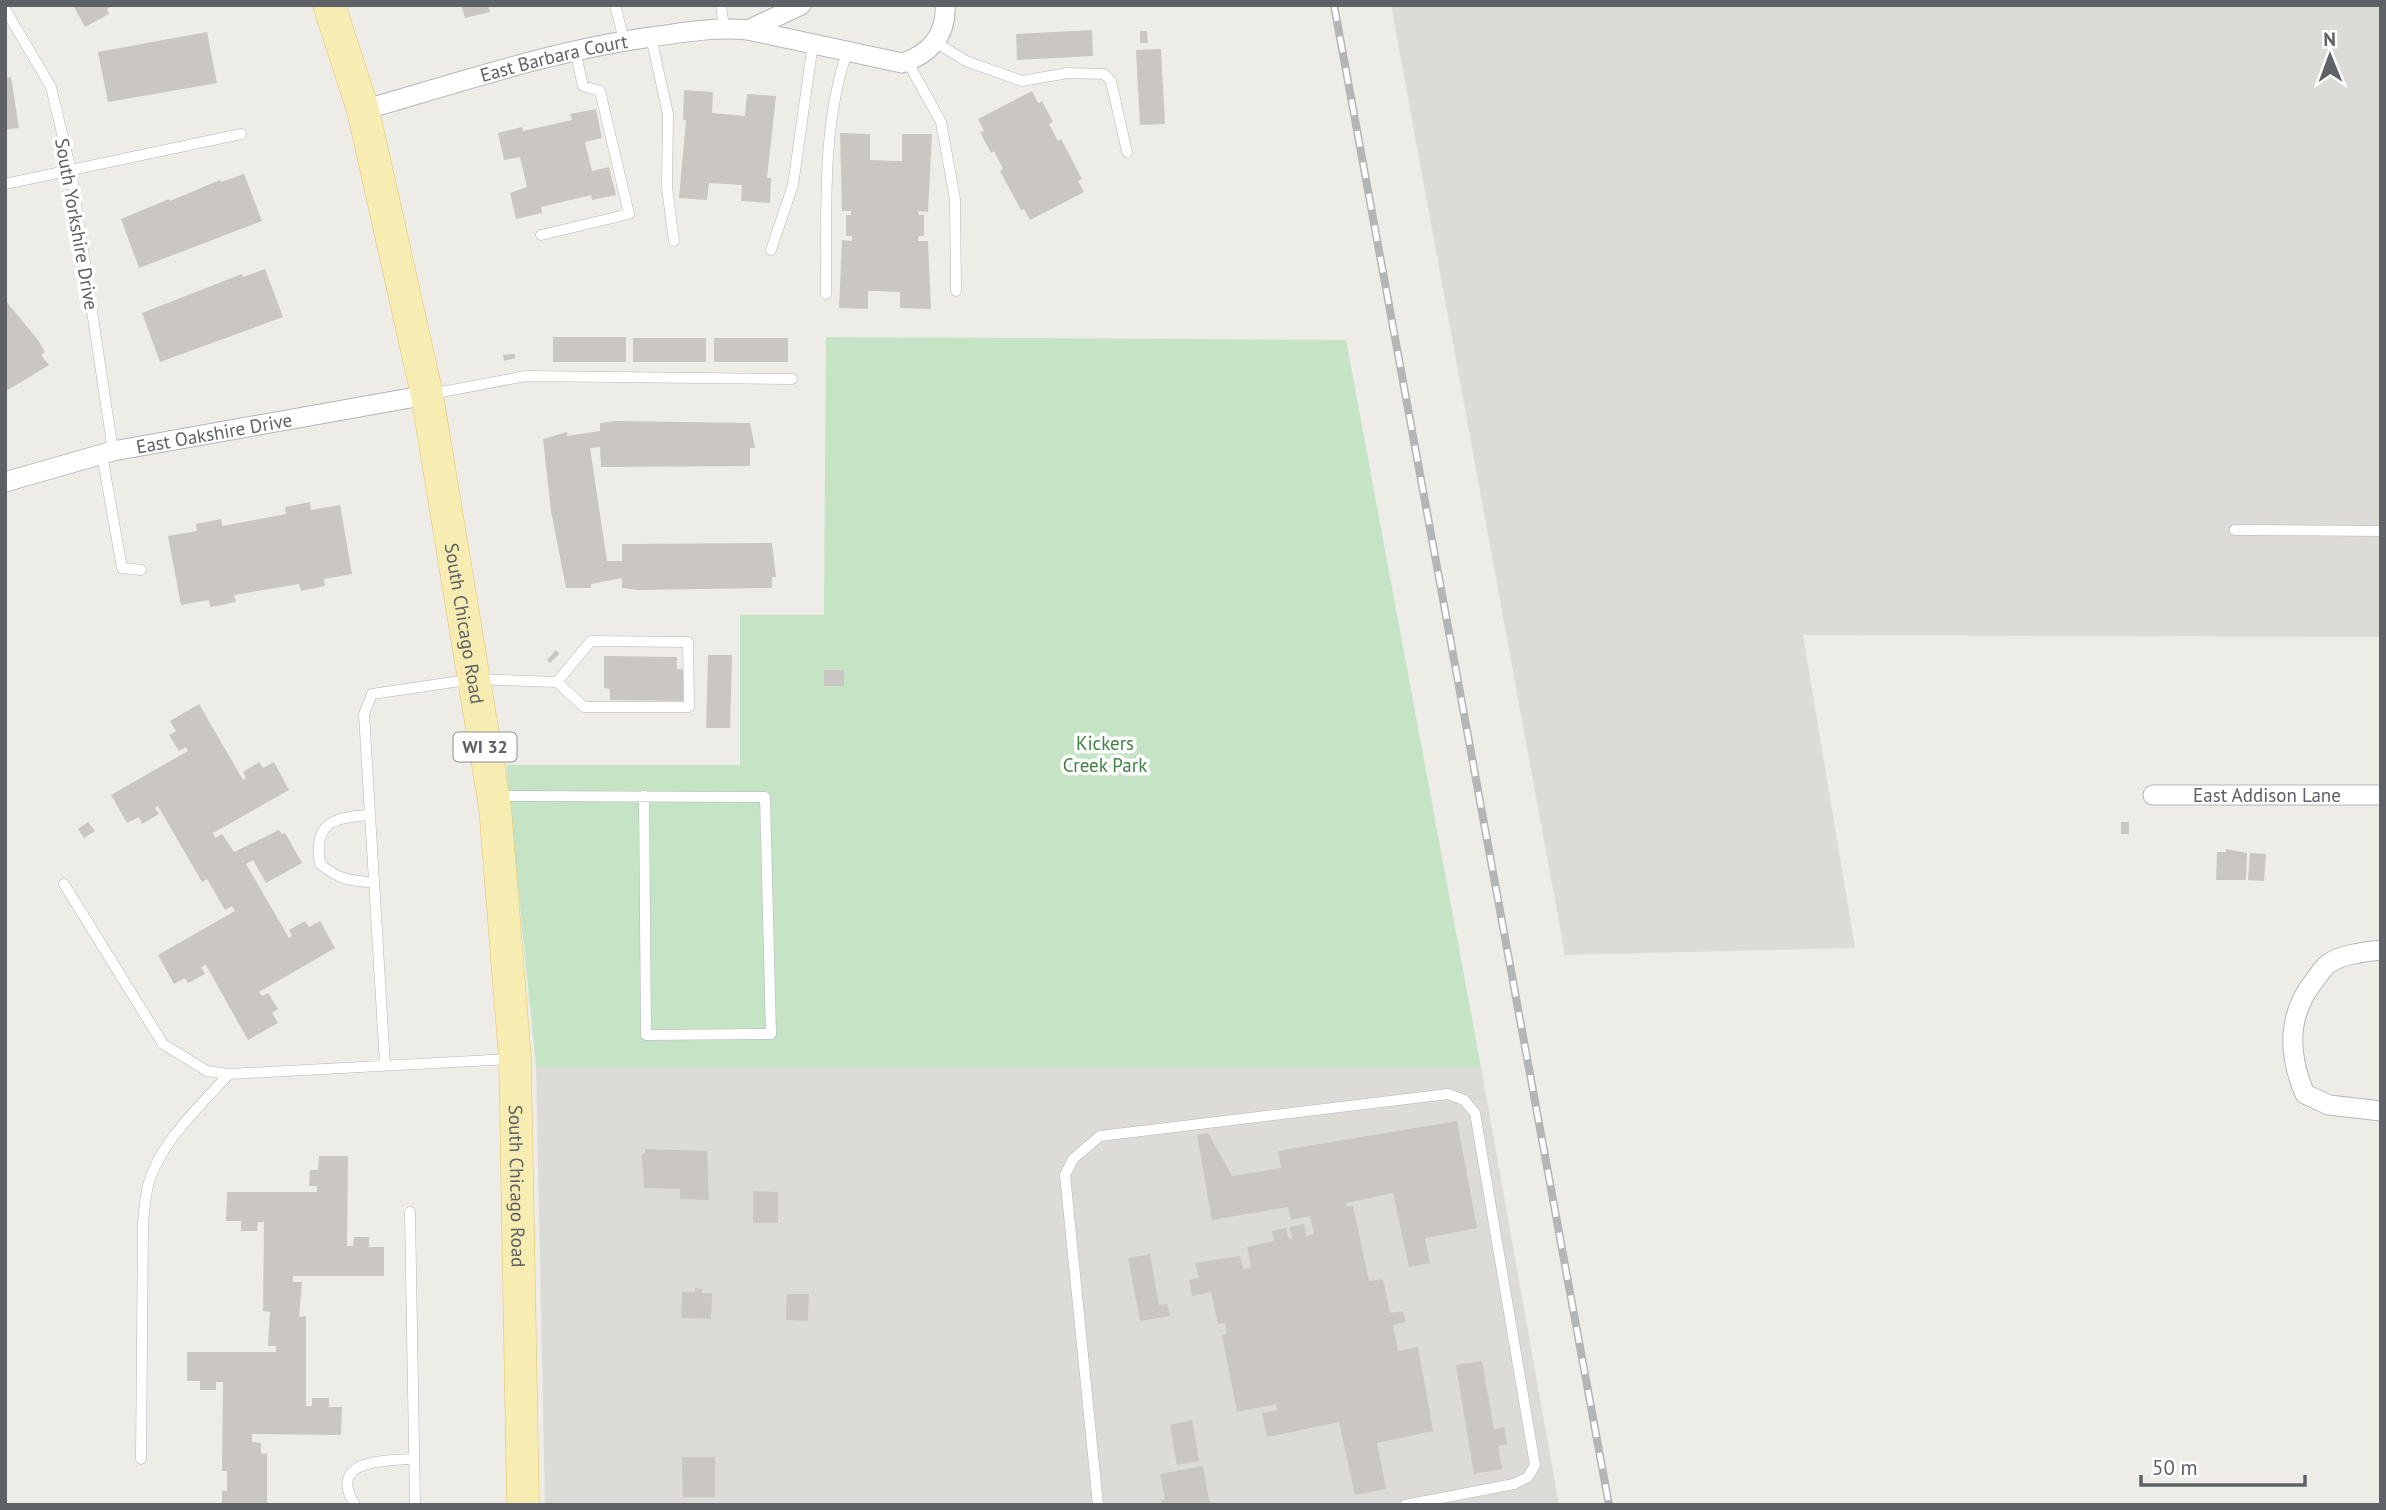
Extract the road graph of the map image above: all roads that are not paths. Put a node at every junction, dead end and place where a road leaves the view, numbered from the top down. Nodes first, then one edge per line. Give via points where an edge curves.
1 (329, 5) edge
2 (615, 5) edge
3 (721, 5) edge
4 (945, 5) edge
5 (790, 7) edge
6 (5, 9) edge
7 (724, 28) junction
8 (748, 30) junction
9 (651, 37) junction
10 (624, 40) junction
11 (935, 42) junction
12 (813, 43) junction
13 (575, 51) junction
14 (847, 52) junction
15 (907, 61) junction
16 (363, 110) junction
17 (241, 134) dead end
18 (1126, 152) dead end
19 (71, 171) junction
20 (5, 184) edge
21 (541, 234) dead end
22 (674, 242) dead end
23 (771, 250) dead end
24 (956, 291) dead end
25 (826, 294) dead end
26 (792, 379) dead end
27 (427, 395) junction
28 (107, 453) junction
29 (5, 482) edge
30 (2235, 530) dead end
31 (2381, 531) edge
32 (141, 570) dead end
33 (474, 679) junction
34 (557, 682) junction
35 (2153, 795) dead end
36 (2381, 795) edge
37 (493, 796) junction
38 (644, 796) junction
39 (370, 815) junction
40 (374, 882) junction
41 (64, 884) dead end
42 (2381, 950) edge
43 (515, 1059) junction
44 (385, 1065) junction
45 (229, 1074) junction
46 (2381, 1111) edge
47 (410, 1213) dead end
48 (141, 1459) dead end
49 (414, 1459) junction
50 (1418, 1504) edge
51 (355, 1505) edge
52 (415, 1505) edge
53 (523, 1505) edge
54 (1098, 1505) edge
55 (1405, 1505) edge

1 - 16 main road, South Chicago Road / WI 32
2 - 10 lane
3 - 7 lane
4 - 11 street
5 - 8 street, East Barbara Court
6 - 19 lane, South Yorkshire Drive via 51,87
7 - 8 street, East Barbara Court
7 - 9 street, East Barbara Court
8 - 12 street, East Barbara Court
9 - 10 street, East Barbara Court
9 - 22 lane via 668,114 667,188
10 - 13 street, East Barbara Court
11 - 15 street
11 - 18 lane via 966,61 1022,81 1068,73 1104,74 1111,81
12 - 14 street, East Barbara Court
12 - 23 lane via 793,185
13 - 16 street, East Barbara Court
13 - 21 lane via 583,86 600,91 629,214
14 - 15 street, East Barbara Court via 886,62
14 - 25 lane via 836,83 828,143
15 - 24 lane via 942,122 955,199
16 - 27 main road, South Chicago Road / WI 32
17 - 19 lane
19 - 20 lane
19 - 28 lane, South Yorkshire Drive
26 - 27 lane via 526,376
27 - 28 street, East Oakshire Drive
27 - 33 main road, South Chicago Road / WI 32
28 - 29 street, East Oakshire Drive
28 - 32 lane, South Yorkshire Drive via 122,568
30 - 31 lane
33 - 34 lane
33 - 37 main road, South Chicago Road / WI 32
33 - 39 lane via 372,694 364,714
34 - 34 lane via 591,641 688,642 688,707 584,708
35 - 36 street, East Addison Lane
37 - 38 lane
37 - 43 main road, South Chicago Road / WI 32
38 - 38 lane via 765,797 771,1034 646,1035
39 - 40 lane
39 - 40 lane via 340,817 326,827 317,847 320,864 335,876
40 - 44 lane
41 - 45 lane via 163,1044 207,1070
42 - 46 street via 2328,964 2299,1000 2292,1043 2294,1070 2305,1094 2329,1105
43 - 44 lane
43 - 53 main road, South Chicago Road / WI 32
44 - 45 lane
45 - 48 lane via 162,1155 147,1188
47 - 49 lane
49 - 51 lane via 367,1461 356,1468 349,1479
49 - 52 lane
50 - 54 lane via 1514,1484 1528,1477 1535,1465 1475,1113 1464,1100 1448,1094 1100,1136 1073,1159 1065,1175
50 - 55 lane

